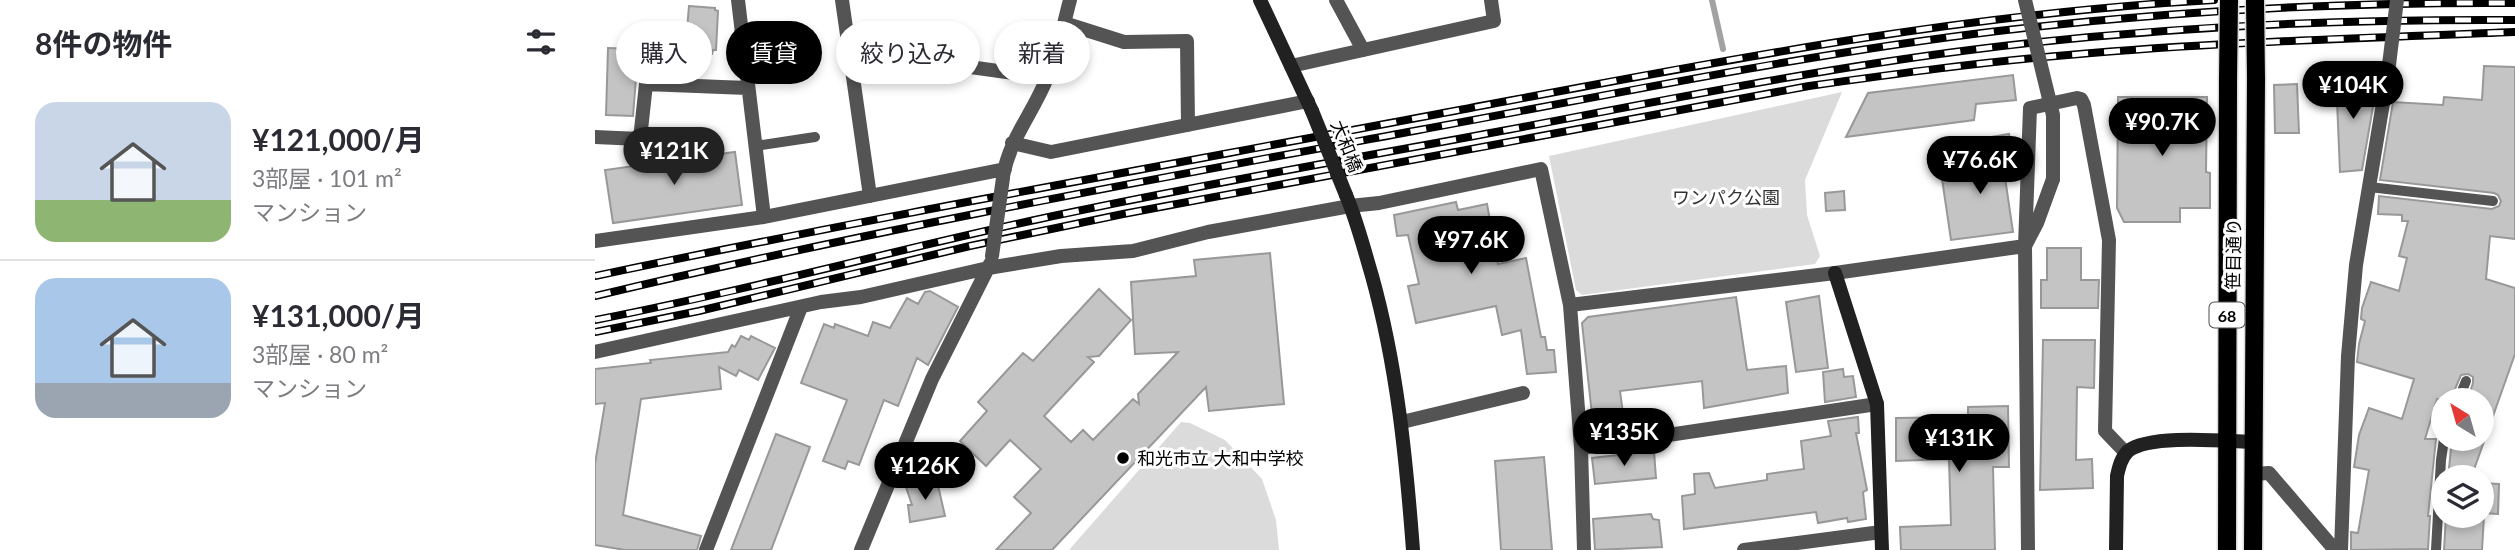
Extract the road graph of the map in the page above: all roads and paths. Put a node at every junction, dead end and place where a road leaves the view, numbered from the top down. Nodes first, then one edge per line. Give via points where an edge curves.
1 (729, 0) edge
2 (738, 0) edge
3 (842, 0) edge
4 (1070, 0) edge
5 (1260, 0) edge
6 (1336, 0) edge
7 (1491, 0) edge
8 (2025, 0) edge
9 (2229, 0) edge
10 (2255, 0) edge
11 (2397, 0) edge
12 (845, 21) edge
13 (1065, 21) edge
14 (1090, 31) edge
15 (1363, 50) junction
16 (1291, 66) junction
17 (854, 84) edge
18 (1045, 84) edge
19 (747, 88) junction
20 (1310, 106) junction
21 (1188, 125) junction
22 (595, 137) edge
23 (815, 137) dead end
24 (1012, 143) junction
25 (755, 146) junction
26 (1004, 173) junction
27 (2369, 187) junction
28 (870, 196) junction
29 (1348, 201) junction
30 (2493, 201) dead end
31 (764, 217) junction
32 (595, 242) edge
33 (2025, 246) junction
34 (990, 262) junction
35 (1835, 273) junction
36 (1570, 305) junction
37 (801, 307) junction
38 (595, 352) edge
39 (2466, 381) dead end
40 (2463, 388) edge
41 (1523, 393) dead end
42 (1877, 404) junction
43 (1402, 422) junction
44 (2228, 442) junction
45 (2252, 442) junction
46 (1581, 448) junction
47 (2442, 452) edge
48 (2126, 453) junction
49 (2252, 474) junction
50 (1881, 532) junction
51 (706, 550) edge
52 (862, 550) edge
53 (1413, 550) edge
54 (1584, 550) edge
55 (1744, 550) edge
56 (1882, 550) edge
57 (2028, 550) edge
58 (2116, 550) edge
59 (2228, 550) edge
60 (2253, 550) edge
61 (2335, 550) edge
62 (2341, 550) edge
63 (2436, 550) edge

1 - 2 street
2 - 19 street
3 - 12 street
4 - 13 street
5 - 16 street, 大和橋
6 - 15 street
7 - 15 street via 1494,20
8 - 33 street, bridge via 2053,115 2053,179
9 - 44 main road, 笹目通り / 68, bridge
10 - 45 main road, 笹目通り / 68, bridge
11 - 27 street, bridge
14 - 21 street via 1124,42 1187,41
15 - 16 street
16 - 20 street, 大和橋
17 - 28 street
18 - 24 street
19 - 22 street via 646,84 640,139
19 - 25 street
20 - 21 street
20 - 29 street, 大和橋, bridge
21 - 24 street via 1051,152
23 - 25 lane
24 - 26 street
25 - 31 street
26 - 28 street
26 - 34 street, bridge
27 - 30 lane
27 - 62 street via 2356,265
28 - 31 street
29 - 34 street via 1133,251
29 - 36 street via 1379,203 1541,169
29 - 43 street, 大和橋 via 1385,322
31 - 32 street
33 - 35 street
33 - 48 street via 2030,108 2081,99 2109,240 2105,431
33 - 57 street
34 - 37 street via 861,297
34 - 52 street via 932,379
35 - 36 street
35 - 42 street
36 - 46 street
37 - 38 street
37 - 51 street
39 - 40 lane
41 - 43 street
42 - 46 street
42 - 50 street
43 - 53 street, 大和橋
44 - 45 street
44 - 48 street via 2147,443
44 - 59 main road, 笹目通り / 68
45 - 49 main road, 笹目通り / 68
46 - 54 street
47 - 63 lane
48 - 58 street via 2117,475
49 - 60 main road, 笹目通り / 68
49 - 61 street via 2269,474
50 - 55 street
50 - 56 street

